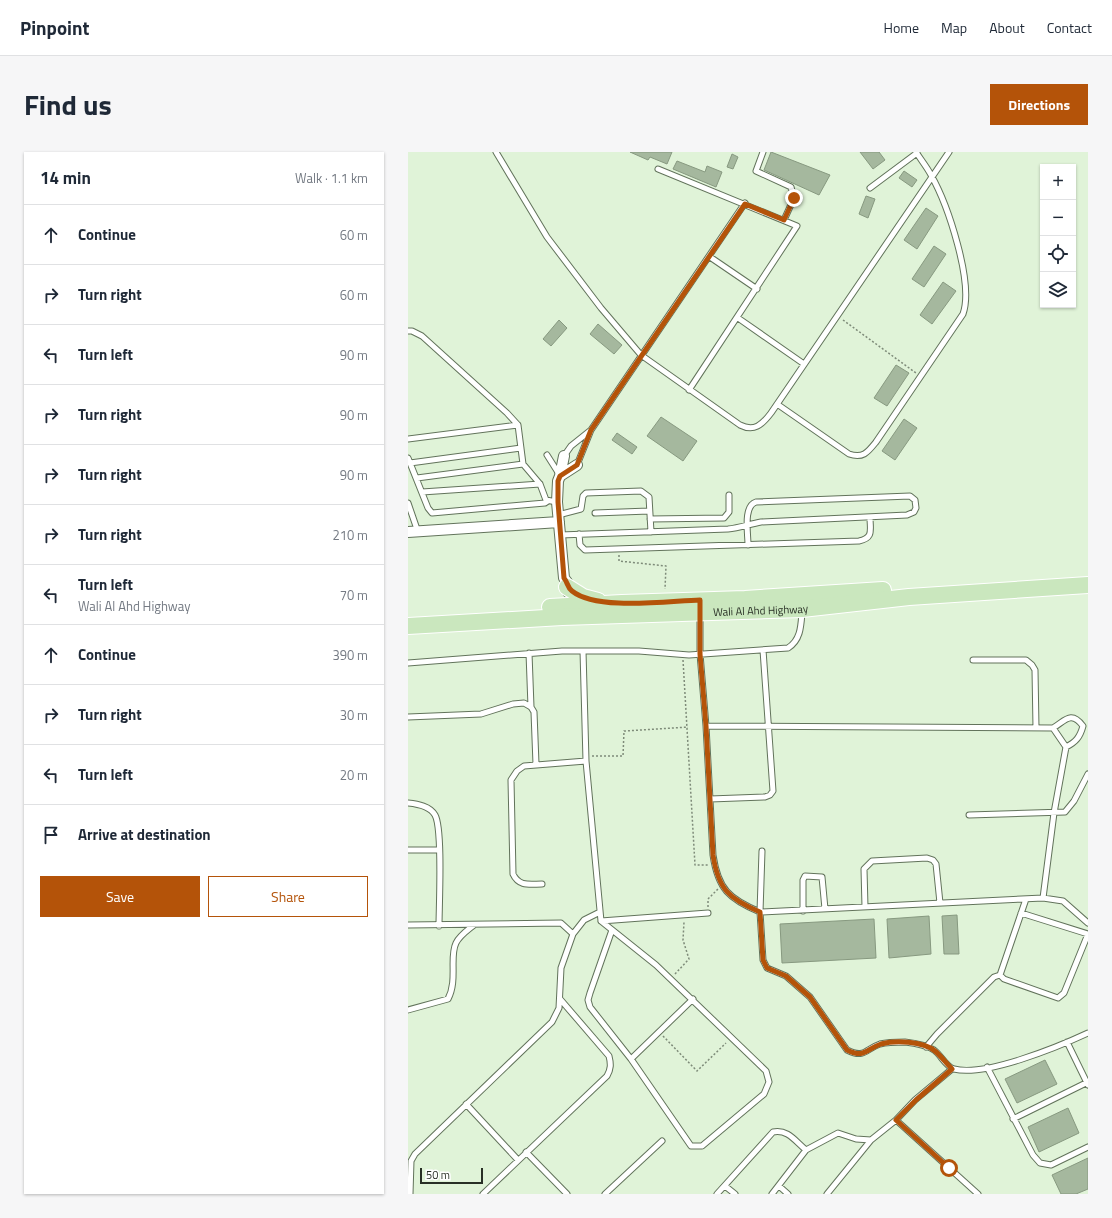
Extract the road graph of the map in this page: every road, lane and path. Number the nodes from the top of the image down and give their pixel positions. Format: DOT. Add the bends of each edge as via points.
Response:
graph roads {
  1 [pos="496,152"];
  2 [pos="763,152"];
  3 [pos="917,152"];
  4 [pos="949,152"];
  5 [pos="658,169"];
  6 [pos="932,176"];
  7 [pos="870,188"];
  8 [pos="745,204"];
  9 [pos="784,220"];
  10 [pos="710,257"];
  11 [pos="757,289"];
  12 [pos="837,316"];
  13 [pos="738,318"];
  14 [pos="408,331"];
  15 [pos="641,356"];
  16 [pos="804,364"];
  17 [pos="921,376"];
  18 [pos="689,390"];
  19 [pos="777,404"];
  20 [pos="518,425"];
  21 [pos="591,430"];
  22 [pos="408,439"];
  23 [pos="521,448"];
  24 [pos="547,455"];
  25 [pos="564,456"];
  26 [pos="409,460"];
  27 [pos="523,464"];
  28 [pos="577,465"];
  29 [pos="560,476"];
  30 [pos="417,478"];
  31 [pos="540,484"];
  32 [pos="422,492"];
  33 [pos="729,495"];
  34 [pos="553,501"];
  35 [pos="408,502"];
  36 [pos="650,511"];
  37 [pos="595,513"];
  38 [pos="870,517"];
  39 [pos="559,518"];
  40 [pos="650,519"];
  41 [pos="748,525"];
  42 [pos="413,532"];
  43 [pos="651,532"];
  44 [pos="579,534"];
  45 [pos="560,535"];
  46 [pos="748,544"];
  47 [pos="618,549"];
  48 [pos="1088,580"];
  49 [pos="565,585"];
  50 [pos="1088,585"];
  51 [pos="664,601"];
  52 [pos="609,603"];
  53 [pos="700,606"];
  54 [pos="541,608"];
  55 [pos="802,609"];
  56 [pos="565,612"];
  57 [pos="408,618"];
  58 [pos="408,626"];
  59 [pos="763,650"];
  60 [pos="582,652"];
  61 [pos="529,653"];
  62 [pos="683,654"];
  63 [pos="700,654"];
  64 [pos="973,660"];
  65 [pos="408,663"];
  66 [pos="531,707"];
  67 [pos="408,717"];
  68 [pos="706,726"];
  69 [pos="688,727"];
  70 [pos="767,727"];
  71 [pos="1036,728"];
  72 [pos="1053,728"];
  73 [pos="1066,747"];
  74 [pos="586,759"];
  75 [pos="536,764"];
  76 [pos="1088,774"];
  77 [pos="710,799"];
  78 [pos="408,803"];
  79 [pos="1054,813"];
  80 [pos="969,815"];
  81 [pos="408,850"];
  82 [pos="440,850"];
  83 [pos="762,851"];
  84 [pos="714,866"];
  85 [pos="542,884"];
  86 [pos="722,884"];
  87 [pos="1043,898"];
  88 [pos="1026,899"];
  89 [pos="940,903"];
  90 [pos="865,907"];
  91 [pos="825,910"];
  92 [pos="803,911"];
  93 [pos="600,912"];
  94 [pos="760,912"];
  95 [pos="708,913"];
  96 [pos="1021,913"];
  97 [pos="684,915"];
  98 [pos="601,921"];
  99 [pos="1088,923"];
  100 [pos="408,925"];
  101 [pos="474,925"];
  102 [pos="438,926"];
  103 [pos="612,930"];
  104 [pos="573,934"];
  105 [pos="1088,934"];
  106 [pos="1000,975"];
  107 [pos="671,979"];
  108 [pos="560,999"];
  109 [pos="693,999"];
  110 [pos="408,1010"];
  111 [pos="659,1032"];
  112 [pos="1088,1032"];
  113 [pos="732,1037"];
  114 [pos="1067,1042"];
  115 [pos="926,1047"];
  116 [pos="631,1059"];
  117 [pos="987,1067"];
  118 [pos="952,1069"];
  119 [pos="1088,1084"];
  120 [pos="466,1104"];
  121 [pos="1013,1118"];
  122 [pos="896,1120"];
  123 [pos="871,1140"];
  124 [pos="662,1141"];
  125 [pos="1088,1147"];
  126 [pos="806,1150"];
  127 [pos="526,1152"];
  128 [pos="518,1160"];
  129 [pos="410,1161"];
  130 [pos="725,1186"];
  131 [pos="779,1186"];
  132 [pos="410,1194"];
  133 [pos="483,1194"];
  134 [pos="567,1194"];
  135 [pos="605,1194"];
  136 [pos="718,1194"];
  137 [pos="735,1194"];
  138 [pos="772,1194"];
  139 [pos="788,1194"];
  140 [pos="827,1194"];
  141 [pos="978,1194"];
  1 -- 15 [label="lane" via="546,237"];
  2 -- 9 [label="lane" via="756,171 791,187 794,198"];
  3 -- 6 [label="lane"];
  3 -- 7 [label="lane"];
  4 -- 6 [label="lane"];
  5 -- 8 [label="lane"];
  6 -- 12 [label="lane"];
  6 -- 17 [label="lane" via="956,241 966,301 963,314"];
  8 -- 9 [label="lane"];
  8 -- 10 [label="lane"];
  9 -- 11 [label="lane" via="797,226"];
  10 -- 11 [label="lane"];
  10 -- 15 [label="lane"];
  11 -- 13 [label="lane"];
  12 -- 16 [label="lane"];
  12 -- 17 [label="path"];
  13 -- 16 [label="lane"];
  13 -- 18 [label="lane"];
  14 -- 20 [label="lane" via="422,336 508,413"];
  15 -- 18 [label="lane"];
  15 -- 21 [label="lane"];
  16 -- 19 [label="lane"];
  17 -- 19 [label="lane" via="876,442 863,455 849,454"];
  18 -- 19 [label="lane" via="740,425 751,429 765,421"];
  20 -- 22 [label="lane"];
  20 -- 23 [label="lane"];
  21 -- 25 [label="lane" via="571,446"];
  21 -- 28 [label="lane"];
  23 -- 26 [label="lane"];
  23 -- 27 [label="lane"];
  24 -- 29 [label="lane"];
  25 -- 29 [label="street"];
  26 -- 30 [label="lane"];
  27 -- 30 [label="lane"];
  27 -- 31 [label="lane"];
  28 -- 29 [label="street"];
  29 -- 34 [label="street"];
  30 -- 32 [label="lane"];
  31 -- 32 [label="lane"];
  31 -- 34 [label="lane"];
  32 -- 34 [label="lane" via="428,508 436,514"];
  33 -- 40 [label="lane" via="729,512 724,518"];
  34 -- 39 [label="street"];
  35 -- 42 [label="lane"];
  36 -- 37 [label="lane"];
  36 -- 39 [label="lane" via="648,497 641,491 586,493 583,496 581,510"];
  36 -- 40 [label="lane"];
  38 -- 41 [label="lane" via="761,522"];
  38 -- 41 [label="lane" via="911,514 916,508 915,500 910,496 756,502 749,507"];
  38 -- 46 [label="lane" via="870,535 859,541"];
  39 -- 42 [label="street"];
  39 -- 45 [label="street"];
  40 -- 43 [label="lane"];
  41 -- 43 [label="lane" via="728,529"];
  41 -- 46 [label="lane"];
  43 -- 44 [label="lane"];
  44 -- 45 [label="lane"];
  44 -- 47 [label="lane" via="580,545 585,550"];
  45 -- 49 [label="street"];
  46 -- 47 [label="lane"];
  47 -- 51 [label="path" via="619,561 666,566"];
  48 -- 53 [label="main road, Wali Al Ahd Highway" via="905,588 745,599"];
  49 -- 52 [label="main road" via="583,597"];
  49 -- 54 [label="main road" via="554,600"];
  49 -- 56 [label="street"];
  50 -- 55 [label="main road, Wali Al Ahd Highway" via="909,597"];
  51 -- 52 [label="main road, Wali Al Ahd Highway"];
  51 -- 53 [label="main road, Wali Al Ahd Highway"];
  52 -- 56 [label="main road, Wali Al Ahd Highway"];
  53 -- 55 [label="main road, Wali Al Ahd Highway"];
  53 -- 56 [label="main road, Wali Al Ahd Highway"];
  53 -- 63 [label="lane"];
  54 -- 56 [label="main road, Wali Al Ahd Highway"];
  54 -- 57 [label="main road, Wali Al Ahd Highway"];
  55 -- 59 [label="lane" via="800,629 794,644 788,648"];
  56 -- 58 [label="main road, Wali Al Ahd Highway"];
  59 -- 63 [label="lane"];
  59 -- 70 [label="lane"];
  60 -- 61 [label="lane"];
  60 -- 62 [label="lane"];
  60 -- 74 [label="lane"];
  61 -- 65 [label="lane"];
  61 -- 66 [label="lane"];
  62 -- 63 [label="lane"];
  62 -- 69 [label="path"];
  63 -- 68 [label="lane"];
  64 -- 71 [label="lane" via="1026,660 1032,665 1035,670"];
  66 -- 67 [label="lane" via="524,703 481,714"];
  66 -- 75 [label="lane" via="534,712"];
  68 -- 70 [label="lane"];
  68 -- 77 [label="lane"];
  69 -- 74 [label="path" via="624,731 623,756"];
  69 -- 84 [label="path" via="695,865"];
  70 -- 71 [label="lane"];
  70 -- 77 [label="lane" via="773,791 770,795 765,798"];
  71 -- 72 [label="lane"];
  72 -- 73 [label="lane"];
  72 -- 73 [label="lane" via="1064,719 1072,718 1083,726 1077,740"];
  73 -- 79 [label="lane"];
  74 -- 75 [label="lane"];
  74 -- 93 [label="lane"];
  75 -- 85 [label="lane" via="524,766 517,771 510,784 512,874 518,882"];
  76 -- 79 [label="lane" via="1074,801 1065,812"];
  77 -- 84 [label="lane"];
  78 -- 82 [label="lane" via="432,810 436,816"];
  79 -- 80 [label="lane"];
  79 -- 87 [label="lane"];
  81 -- 82 [label="lane"];
  82 -- 102 [label="lane"];
  83 -- 94 [label="lane"];
  84 -- 86 [label="lane"];
  86 -- 94 [label="lane" via="738,902"];
  86 -- 95 [label="path" via="708,899"];
  87 -- 88 [label="lane"];
  87 -- 99 [label="lane" via="1063,900"];
  88 -- 89 [label="lane"];
  88 -- 96 [label="lane"];
  89 -- 90 [label="lane"];
  89 -- 90 [label="lane" via="936,864 933,860 904,859 872,861 864,868"];
  90 -- 91 [label="lane"];
  91 -- 92 [label="lane"];
  91 -- 92 [label="lane" via="822,877 805,876"];
  92 -- 94 [label="lane"];
  93 -- 98 [label="lane"];
  93 -- 104 [label="lane" via="584,920"];
  94 -- 115 [label="lane" via="763,960 767,968 786,976 810,997 847,1050 855,1054 864,1054 880,1044 896,1042"];
  95 -- 97 [label="lane"];
  96 -- 105 [label="lane"];
  96 -- 106 [label="lane"];
  97 -- 98 [label="lane"];
  97 -- 107 [label="path" via="683,940 689,959"];
  98 -- 103 [label="lane"];
  100 -- 102 [label="lane"];
  101 -- 102 [label="lane"];
  101 -- 104 [label="lane" via="561,923"];
  101 -- 110 [label="lane" via="454,947 453,985 448,999"];
  103 -- 107 [label="lane"];
  103 -- 116 [label="lane" via="588,1000 590,1007"];
  104 -- 108 [label="lane" via="561,968 558,989"];
  105 -- 106 [label="lane" via="1064,993 1058,998 1004,979"];
  106 -- 115 [label="lane" via="994,977"];
  107 -- 109 [label="lane"];
  108 -- 120 [label="lane" via="557,1015 552,1022"];
  108 -- 127 [label="lane" via="609,1056 610,1071"];
  109 -- 111 [label="lane"];
  109 -- 113 [label="lane"];
  111 -- 113 [label="path" via="696,1071"];
  111 -- 116 [label="lane"];
  112 -- 114 [label="lane"];
  113 -- 116 [label="lane" via="766,1071 769,1082 764,1094 702,1146 691,1146"];
  114 -- 117 [label="lane"];
  114 -- 119 [label="lane"];
  115 -- 118 [label="lane" via="933,1050"];
  117 -- 118 [label="lane" via="972,1071"];
  117 -- 121 [label="lane"];
  118 -- 122 [label="lane"];
  119 -- 121 [label="lane"];
  120 -- 128 [label="lane"];
  120 -- 129 [label="lane"];
  121 -- 125 [label="lane" via="1040,1164 1051,1165"];
  122 -- 123 [label="lane"];
  122 -- 141 [label="lane"];
  123 -- 126 [label="lane" via="838,1133"];
  123 -- 140 [label="lane"];
  124 -- 135 [label="lane"];
  126 -- 130 [label="lane" via="786,1132 773,1132"];
  126 -- 131 [label="lane"];
  127 -- 128 [label="lane"];
  127 -- 134 [label="lane"];
  128 -- 133 [label="lane"];
  129 -- 132 [label="lane"];
  130 -- 136 [label="lane"];
  130 -- 137 [label="lane"];
  131 -- 138 [label="lane"];
  131 -- 139 [label="lane"];
}
